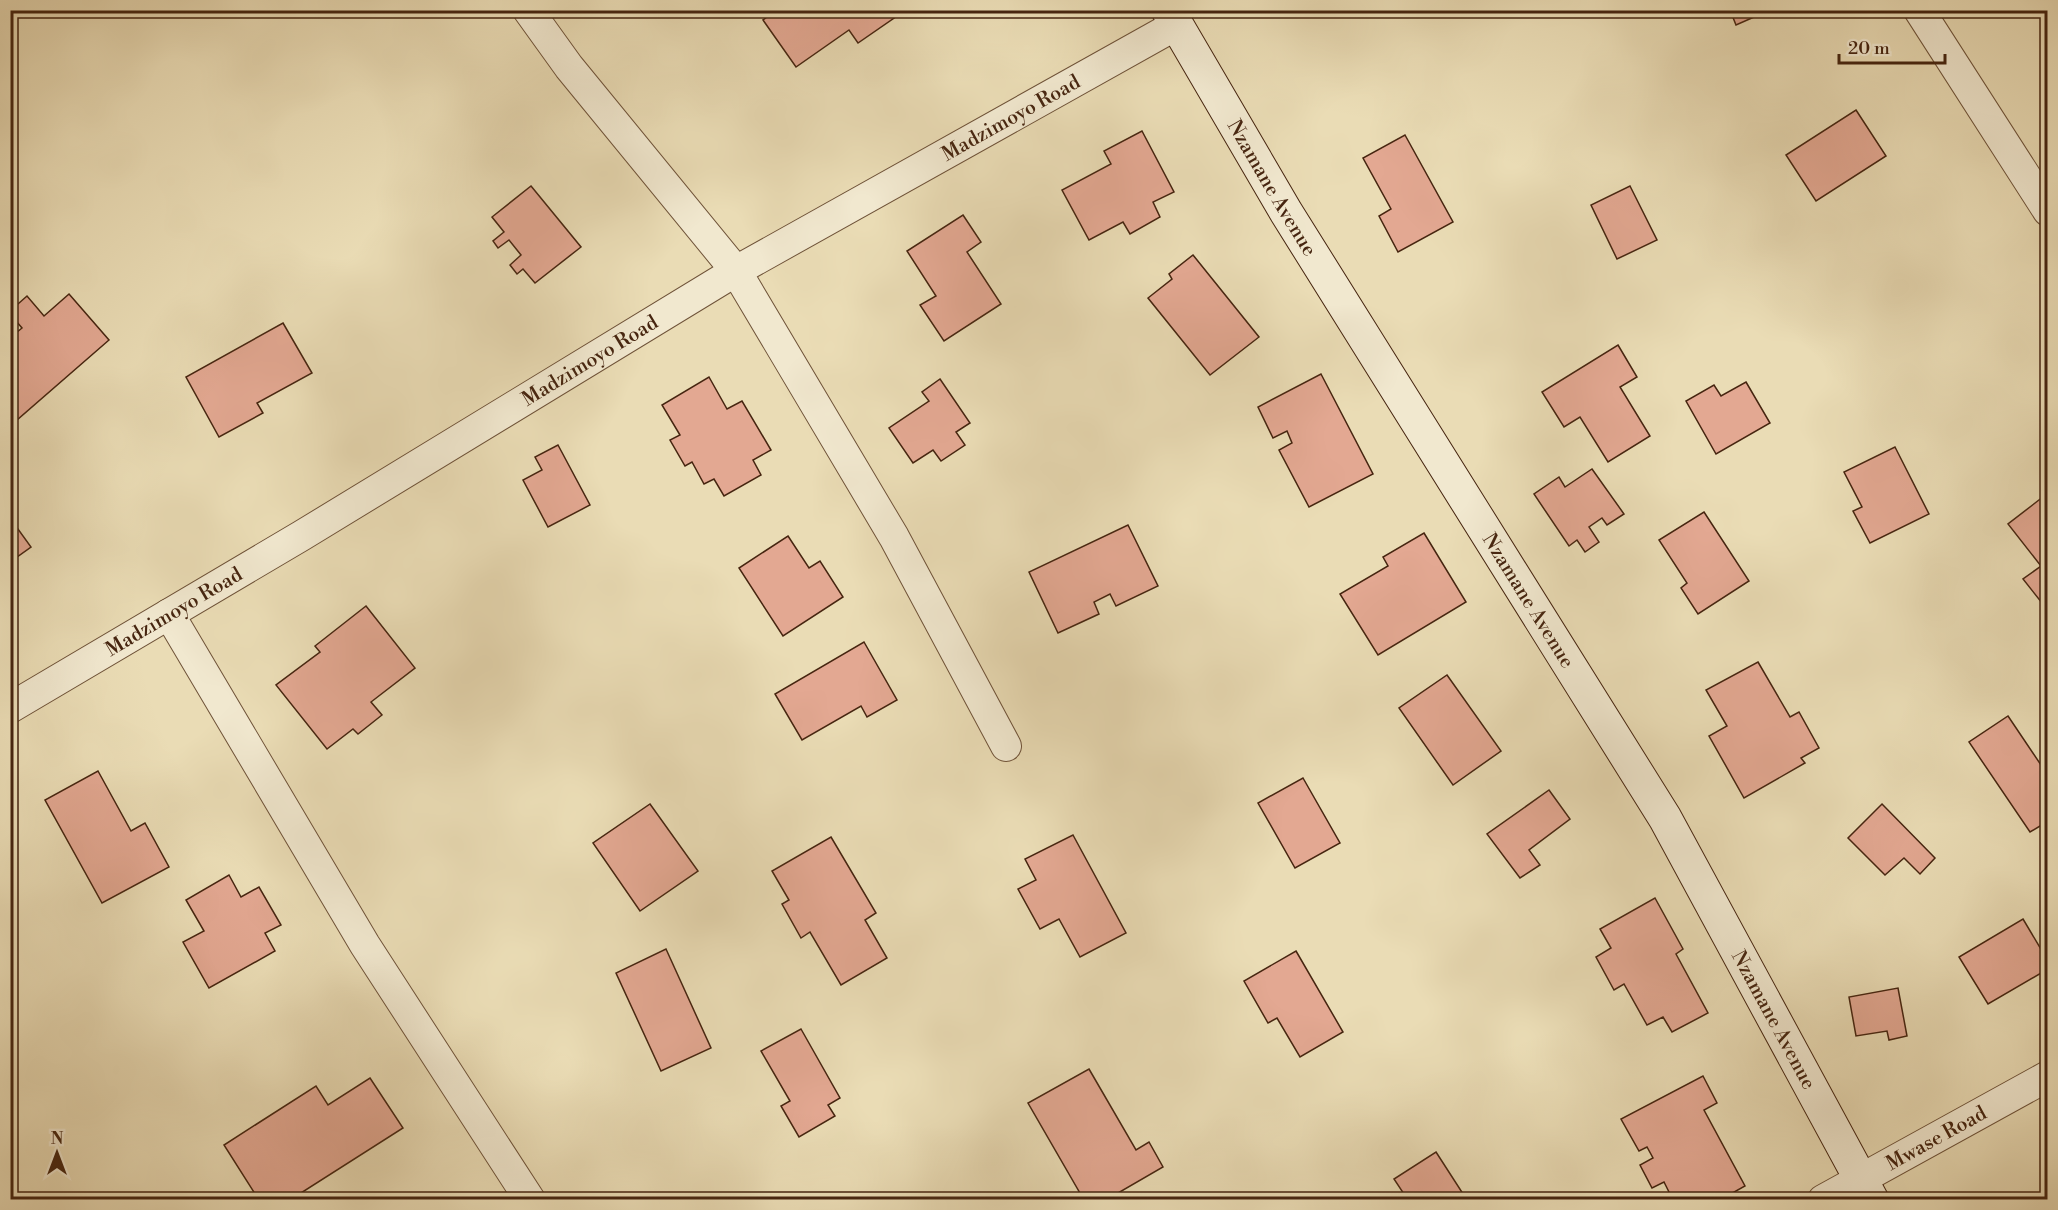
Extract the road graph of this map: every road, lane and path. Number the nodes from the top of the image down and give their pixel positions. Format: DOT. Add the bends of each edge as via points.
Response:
graph roads {
  1 [pos="528,10"];
  2 [pos="1919,10"];
  3 [pos="1172,17"];
  4 [pos="2048,211"];
  5 [pos="736,271"];
  6 [pos="169,614"];
  7 [pos="10,708"];
  8 [pos="1006,746"];
  9 [pos="2048,1076"];
  10 [pos="1866,1190"];
  11 [pos="530,1200"];
  12 [pos="1823,1200"];
  1 -- 5 [label="street" via="569,67"];
  2 -- 4 [label="street"];
  3 -- 5 [label="street, Madzimoyo Road"];
  3 -- 10 [label="street, Nzamane Avenue" via="1286,212 1665,818"];
  5 -- 6 [label="street, Madzimoyo Road"];
  5 -- 8 [label="street" via="894,537"];
  6 -- 7 [label="street, Madzimoyo Road"];
  6 -- 11 [label="street" via="364,945"];
  9 -- 10 [label="street, Mwase Road"];
  10 -- 12 [label="street, Mwase Road"];
}
